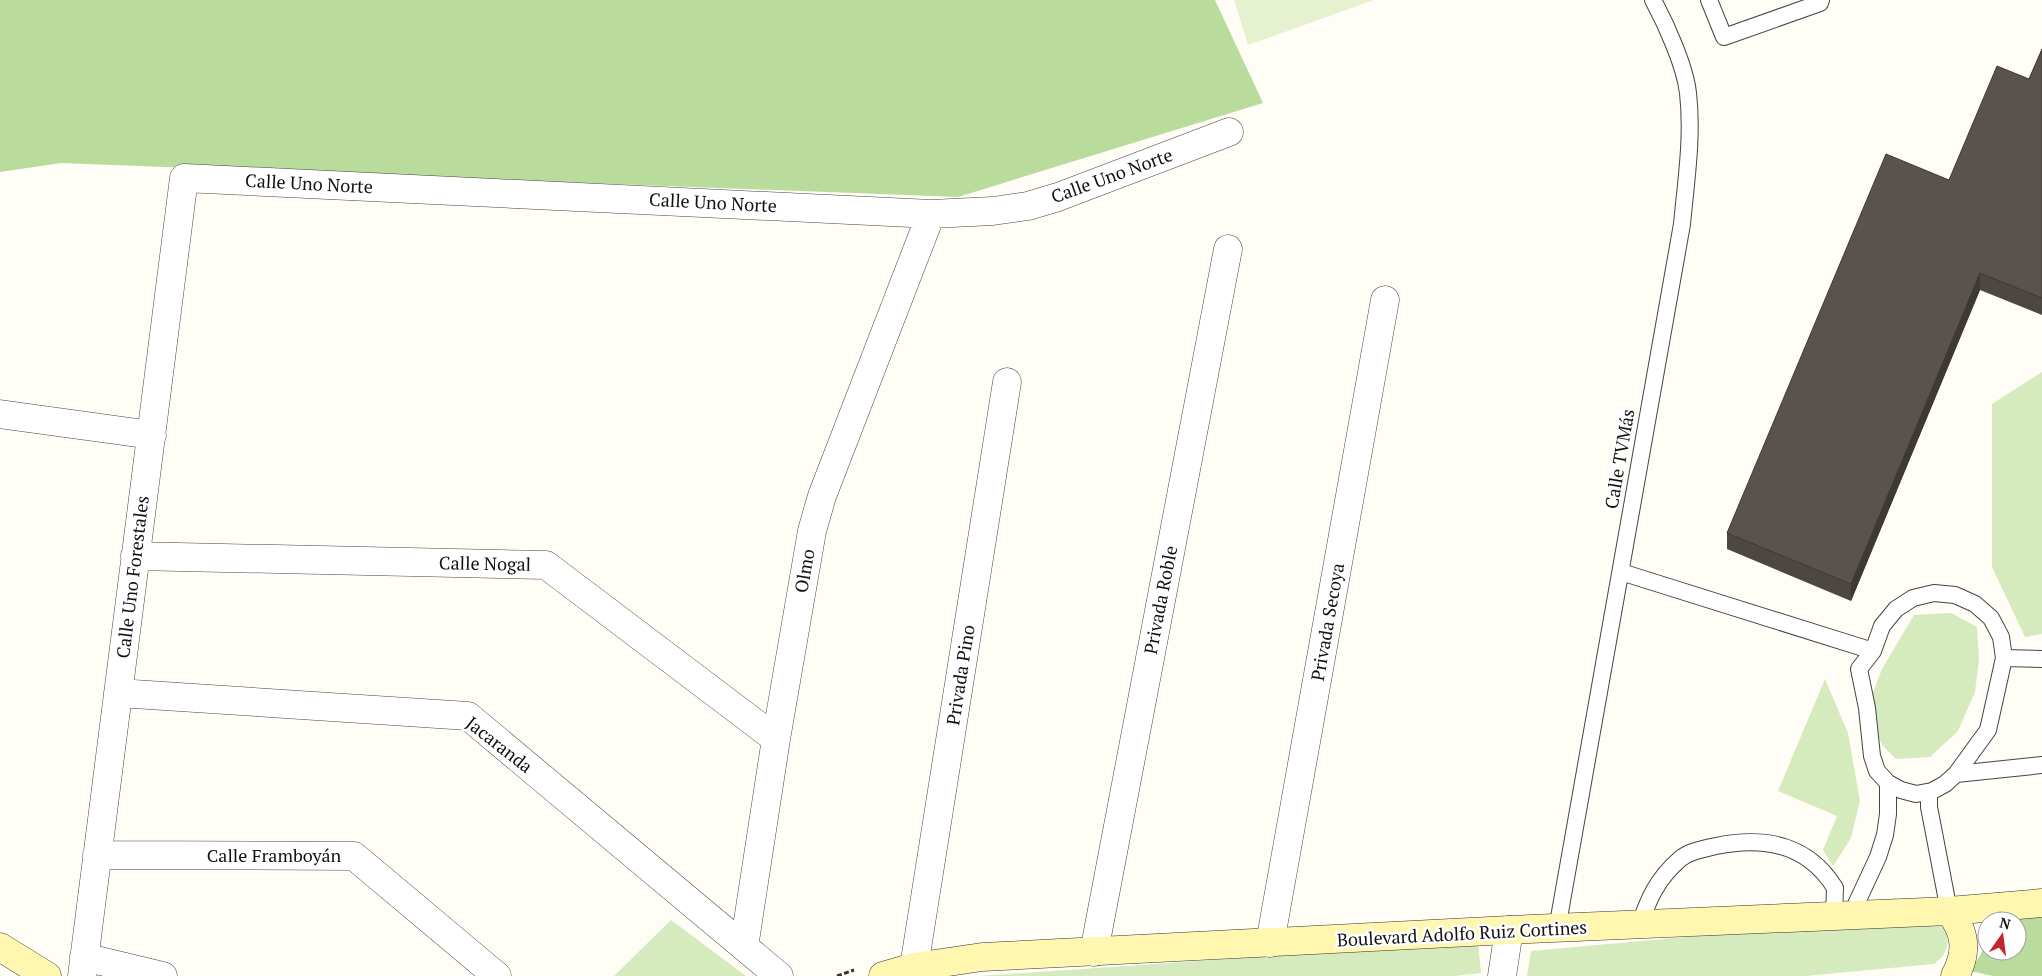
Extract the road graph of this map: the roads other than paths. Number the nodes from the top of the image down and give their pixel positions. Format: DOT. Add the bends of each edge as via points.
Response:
graph roads {
  1 [pos="1653,0"];
  2 [pos="1709,0"];
  3 [pos="1821,0"];
  4 [pos="1229,132"];
  5 [pos="184,178"];
  6 [pos="931,214"];
  7 [pos="1228,249"];
  8 [pos="1386,300"];
  9 [pos="1007,382"];
  10 [pos="0,414"];
  11 [pos="152,435"];
  12 [pos="136,556"];
  13 [pos="1620,572"];
  14 [pos="1873,651"];
  15 [pos="2004,658"];
  16 [pos="2042,659"];
  17 [pos="118,694"];
  18 [pos="776,739"];
  19 [pos="2042,765"];
  20 [pos="1956,774"];
  21 [pos="1888,783"];
  22 [pos="1929,792"];
  23 [pos="97,855"];
  24 [pos="2042,903"];
  25 [pos="1949,911"];
  26 [pos="1843,916"];
  27 [pos="1639,926"];
  28 [pos="1557,929"];
  29 [pos="1508,930"];
  30 [pos="1270,943"];
  31 [pos="0,947"];
  32 [pos="744,947"];
  33 [pos="1094,952"];
  34 [pos="83,967"];
  35 [pos="914,967"];
  36 [pos="47,976"];
  37 [pos="163,976"];
  38 [pos="497,976"];
  39 [pos="779,976"];
  40 [pos="883,976"];
  41 [pos="1502,976"];
  42 [pos="1955,976"];
  1 -- 13 [label="lane, Calle TVMás" via="1675,47 1688,92 1689,152 1682,224"];
  2 -- 3 [label="lane" via="1724,38"];
  4 -- 6 [label="street, Calle Uno Norte" via="1028,206"];
  5 -- 6 [label="street, Calle Uno Norte"];
  5 -- 11 [label="street, Calle Uno Forestales"];
  6 -- 18 [label="street, Olmo" via="812,531"];
  7 -- 33 [label="street, Privada Roble"];
  8 -- 30 [label="street, Privada Secoya"];
  9 -- 35 [label="street, Privada Pino"];
  10 -- 11 [label="street"];
  11 -- 12 [label="street, Calle Uno Forestales"];
  12 -- 17 [label="street, Calle Uno Forestales"];
  12 -- 18 [label="street, Calle Nogal" via="546,565"];
  13 -- 14 [label="lane"];
  13 -- 28 [label="lane, Calle TVMás"];
  14 -- 15 [label="lane" via="1882,626 1896,609 1913,598 1934,593 1955,595 1975,604 1991,618 2001,637"];
  14 -- 21 [label="lane" via="1859,669 1872,756"];
  15 -- 16 [label="lane"];
  15 -- 20 [label="lane" via="1988,730"];
  17 -- 23 [label="street, Calle Uno Forestales"];
  17 -- 32 [label="street, Jacaranda" via="468,716"];
  18 -- 32 [label="street, Olmo"];
  19 -- 20 [label="lane"];
  20 -- 22 [label="lane"];
  21 -- 22 [label="lane" via="1916,794"];
  21 -- 26 [label="lane" via="1888,814 1878,857"];
  22 -- 25 [label="lane"];
  23 -- 34 [label="street, Calle Uno Forestales"];
  23 -- 38 [label="street, Calle Framboyán" via="354,856"];
  24 -- 25 [label="main road, Boulevard Adolfo Ruiz Cortines"];
  25 -- 26 [label="main road, Boulevard Adolfo Ruiz Cortines"];
  25 -- 42 [label="main road" via="1964,936 1964,952"];
  26 -- 27 [label="main road, Boulevard Adolfo Ruiz Cortines"];
  26 -- 27 [label="lane" via="1835,888 1814,861 1792,849 1749,842 1697,850 1681,858 1653,888"];
  27 -- 28 [label="main road, Boulevard Adolfo Ruiz Cortines"];
  28 -- 29 [label="main road, Boulevard Adolfo Ruiz Cortines"];
  29 -- 30 [label="main road, Boulevard Adolfo Ruiz Cortines"];
  29 -- 41 [label="street"];
  30 -- 33 [label="main road, Boulevard Adolfo Ruiz Cortines"];
  31 -- 36 [label="main road"];
  32 -- 39 [label="street, Jacaranda"];
  33 -- 35 [label="main road, Boulevard Adolfo Ruiz Cortines" via="982,957"];
  34 -- 37 [label="street"];
  35 -- 40 [label="main road, Boulevard Adolfo Ruiz Cortines"];
}
